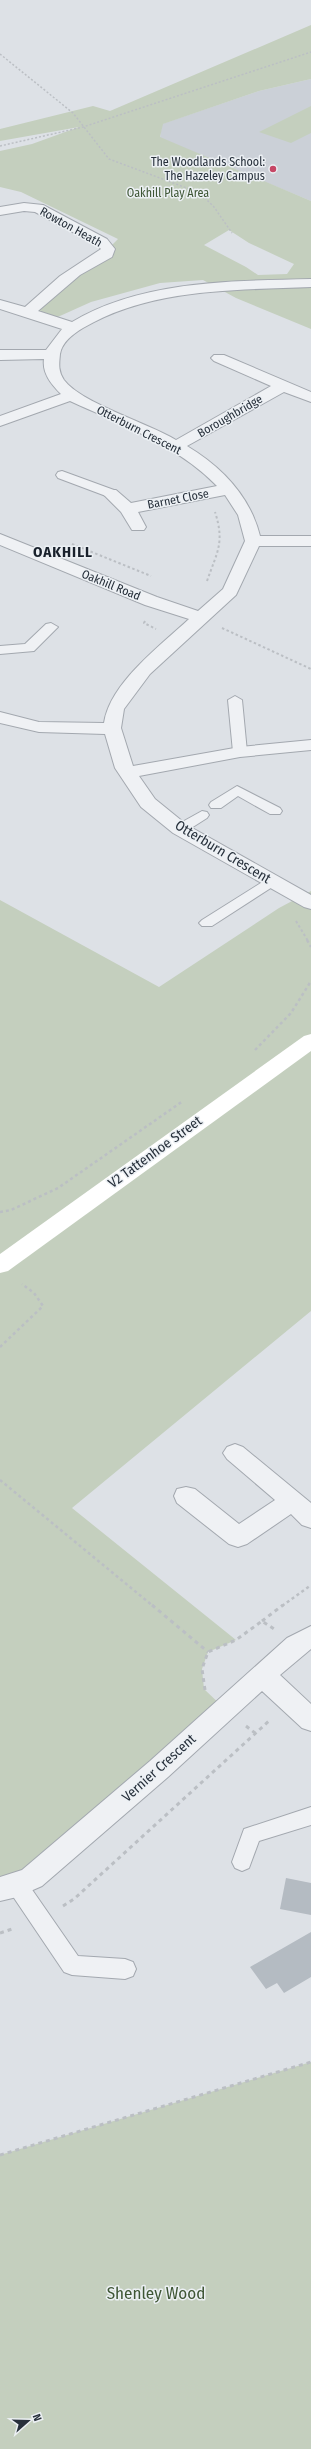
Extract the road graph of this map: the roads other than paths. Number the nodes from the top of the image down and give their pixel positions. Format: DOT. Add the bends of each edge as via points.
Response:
graph roads {
  1 [pos="0,211"];
  2 [pos="311,283"];
  3 [pos="0,304"];
  4 [pos="28,313"];
  5 [pos="71,327"];
  6 [pos="51,354"];
  7 [pos="0,355"];
  8 [pos="219,358"];
  9 [pos="283,386"];
  10 [pos="71,396"];
  11 [pos="311,397"];
  12 [pos="0,421"];
  13 [pos="176,446"];
  14 [pos="62,475"];
  15 [pos="229,489"];
  16 [pos="110,493"];
  17 [pos="128,509"];
  18 [pos="138,528"];
  19 [pos="0,539"];
  20 [pos="253,541"];
  21 [pos="311,541"];
  22 [pos="197,617"];
  23 [pos="52,627"];
  24 [pos="0,650"];
  25 [pos="235,700"];
  26 [pos="0,716"];
  27 [pos="112,728"];
  28 [pos="311,745"];
  29 [pos="240,752"];
  30 [pos="127,773"];
  31 [pos="216,805"];
  32 [pos="275,811"];
  33 [pos="202,814"];
  34 [pos="180,829"];
  35 [pos="272,881"];
  36 [pos="311,903"];
  37 [pos="207,922"];
  38 [pos="311,1041"];
  39 [pos="0,1265"];
  40 [pos="235,1453"];
  41 [pos="186,1496"];
  42 [pos="293,1502"];
  43 [pos="311,1518"];
  44 [pos="311,1636"];
  45 [pos="264,1677"];
  46 [pos="311,1720"];
  47 [pos="311,1816"];
  48 [pos="242,1862"];
  49 [pos="9,1887"];
  50 [pos="125,1969"];
  1 -- 4 [label="street, Rowton Heath" via="24,206 38,208 102,242 108,249 107,254 89,261 66,276"];
  2 -- 5 [label="street" via="216,287 172,293 120,306"];
  3 -- 4 [label="street"];
  4 -- 5 [label="street"];
  5 -- 6 [label="street" via="58,341"];
  6 -- 7 [label="street"];
  6 -- 10 [label="street, Otterburn Crescent" via="51,366 57,382"];
  8 -- 9 [label="street, Boroughbridge"];
  9 -- 11 [label="street, Boroughbridge"];
  9 -- 13 [label="street, Boroughbridge"];
  10 -- 12 [label="street"];
  10 -- 13 [label="street, Otterburn Crescent"];
  13 -- 15 [label="street, Otterburn Crescent" via="211,470"];
  14 -- 16 [label="lane"];
  15 -- 17 [label="street, Barnet Close"];
  15 -- 20 [label="street, Otterburn Crescent" via="245,512"];
  16 -- 17 [label="street, Barnet Close"];
  17 -- 18 [label="street, Barnet Close"];
  19 -- 22 [label="street, Oakhill Road"];
  20 -- 21 [label="street"];
  20 -- 22 [label="street" via="230,591"];
  22 -- 27 [label="street" via="144,670 115,710"];
  23 -- 24 [label="lane" via="29,648"];
  25 -- 29 [label="lane"];
  26 -- 27 [label="street" via="35,725 70,729"];
  27 -- 30 [label="street, Otterburn Crescent"];
  28 -- 29 [label="street"];
  29 -- 30 [label="street"];
  30 -- 34 [label="street, Otterburn Crescent" via="148,802"];
  31 -- 32 [label="lane" via="237,790"];
  33 -- 34 [label="lane"];
  34 -- 35 [label="street, Otterburn Crescent"];
  35 -- 36 [label="street, Otterburn Crescent"];
  35 -- 37 [label="lane"];
  38 -- 39 [label="street, V2 Tattenhoe Street"];
  40 -- 42 [label="street"];
  41 -- 42 [label="street" via="238,1537"];
  42 -- 43 [label="street"];
  44 -- 45 [label="street, Vernier Crescent" via="296,1645"];
  45 -- 46 [label="street"];
  45 -- 49 [label="street, Vernier Crescent" via="32,1878"];
  47 -- 48 [label="lane" via="251,1834"];
  49 -- 50 [label="lane" via="40,1919 72,1966"];
}
